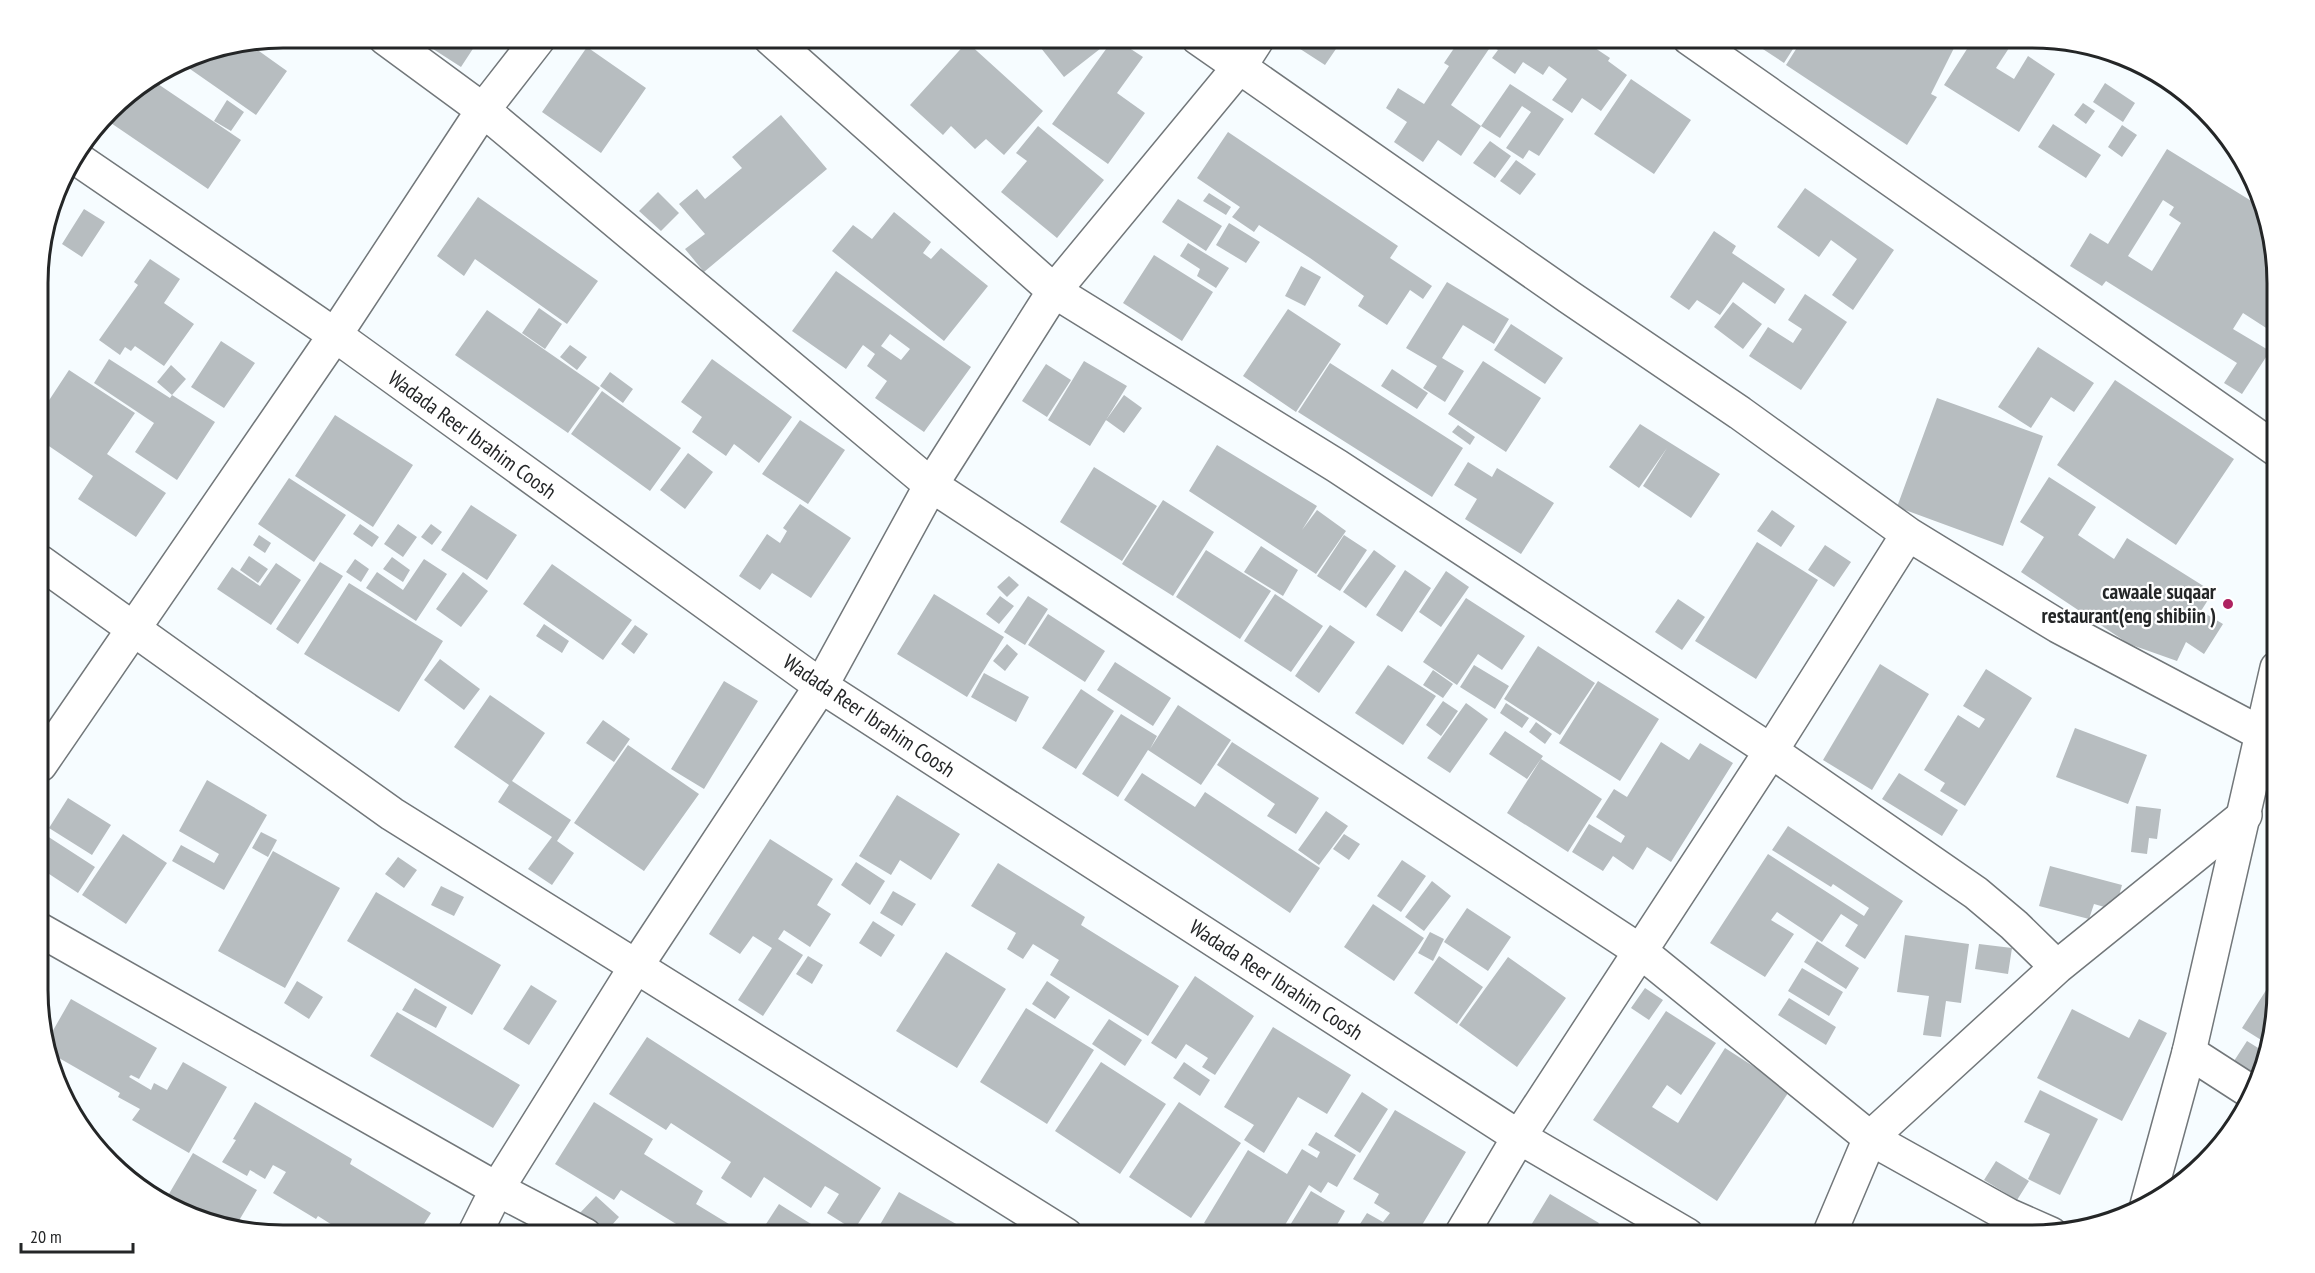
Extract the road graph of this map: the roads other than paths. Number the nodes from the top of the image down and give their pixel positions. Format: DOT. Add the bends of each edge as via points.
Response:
graph roads {
  1 [pos="399,48"];
  2 [pos="531,48"];
  3 [pos="781,48"];
  4 [pos="1213,48"];
  5 [pos="1252,48"];
  6 [pos="1703,48"];
  7 [pos="1240,66"];
  8 [pos="483,110"];
  9 [pos="82,162"];
  10 [pos="1054,291"];
  11 [pos="335,335"];
  12 [pos="2267,443"];
  13 [pos="931,485"];
  14 [pos="1908,534"];
  15 [pos="48,568"];
  16 [pos="133,628"];
  17 [pos="821,686"];
  18 [pos="2267,738"];
  19 [pos="2267,745"];
  20 [pos="1771,751"];
  21 [pos="48,753"];
  22 [pos="2245,815"];
  23 [pos="48,935"];
  24 [pos="1640,951"];
  25 [pos="2057,967"];
  26 [pos="635,968"];
  27 [pos="2189,1052"];
  28 [pos="2245,1088"];
  29 [pos="1519,1137"];
  30 [pos="1870,1138"];
  31 [pos="497,1189"];
  32 [pos="2151,1192"];
  33 [pos="479,1225"];
  34 [pos="566,1225"];
  35 [pos="1050,1225"];
  36 [pos="1467,1225"];
  37 [pos="1670,1225"];
  38 [pos="1833,1225"];
  39 [pos="2031,1225"];
  1 -- 8 [label="main road"];
  2 -- 8 [label="main road"];
  3 -- 10 [label="main road"];
  4 -- 7 [label="main road"];
  5 -- 7 [label="main road"];
  6 -- 12 [label="main road"];
  7 -- 10 [label="main road"];
  7 -- 14 [label="main road"];
  8 -- 11 [label="main road"];
  8 -- 13 [label="main road"];
  9 -- 11 [label="main road, Wadada Reer Ibrahim Coosh"];
  10 -- 13 [label="main road"];
  10 -- 20 [label="main road" via="1337,466"];
  11 -- 16 [label="main road"];
  11 -- 17 [label="main road, Wadada Reer Ibrahim Coosh"];
  13 -- 17 [label="main road"];
  13 -- 24 [label="main road"];
  14 -- 18 [label="main road" via="2058,626"];
  14 -- 20 [label="main road"];
  15 -- 16 [label="main road"];
  16 -- 21 [label="main road"];
  16 -- 26 [label="main road" via="392,814"];
  17 -- 26 [label="main road"];
  17 -- 29 [label="main road, Wadada Reer Ibrahim Coosh"];
  19 -- 22 [label="main road"];
  20 -- 24 [label="main road"];
  20 -- 25 [label="main road" via="1976,893"];
  22 -- 25 [label="main road"];
  22 -- 27 [label="main road"];
  23 -- 31 [label="main road"];
  24 -- 29 [label="main road"];
  24 -- 30 [label="main road"];
  25 -- 30 [label="main road"];
  26 -- 31 [label="main road"];
  26 -- 35 [label="main road"];
  27 -- 28 [label="main road"];
  27 -- 32 [label="main road"];
  29 -- 36 [label="main road"];
  29 -- 37 [label="main road, Wadada Reer Ibrahim Coosh"];
  30 -- 38 [label="main road"];
  30 -- 39 [label="main road"];
  31 -- 33 [label="main road"];
  31 -- 34 [label="main road"];
}
